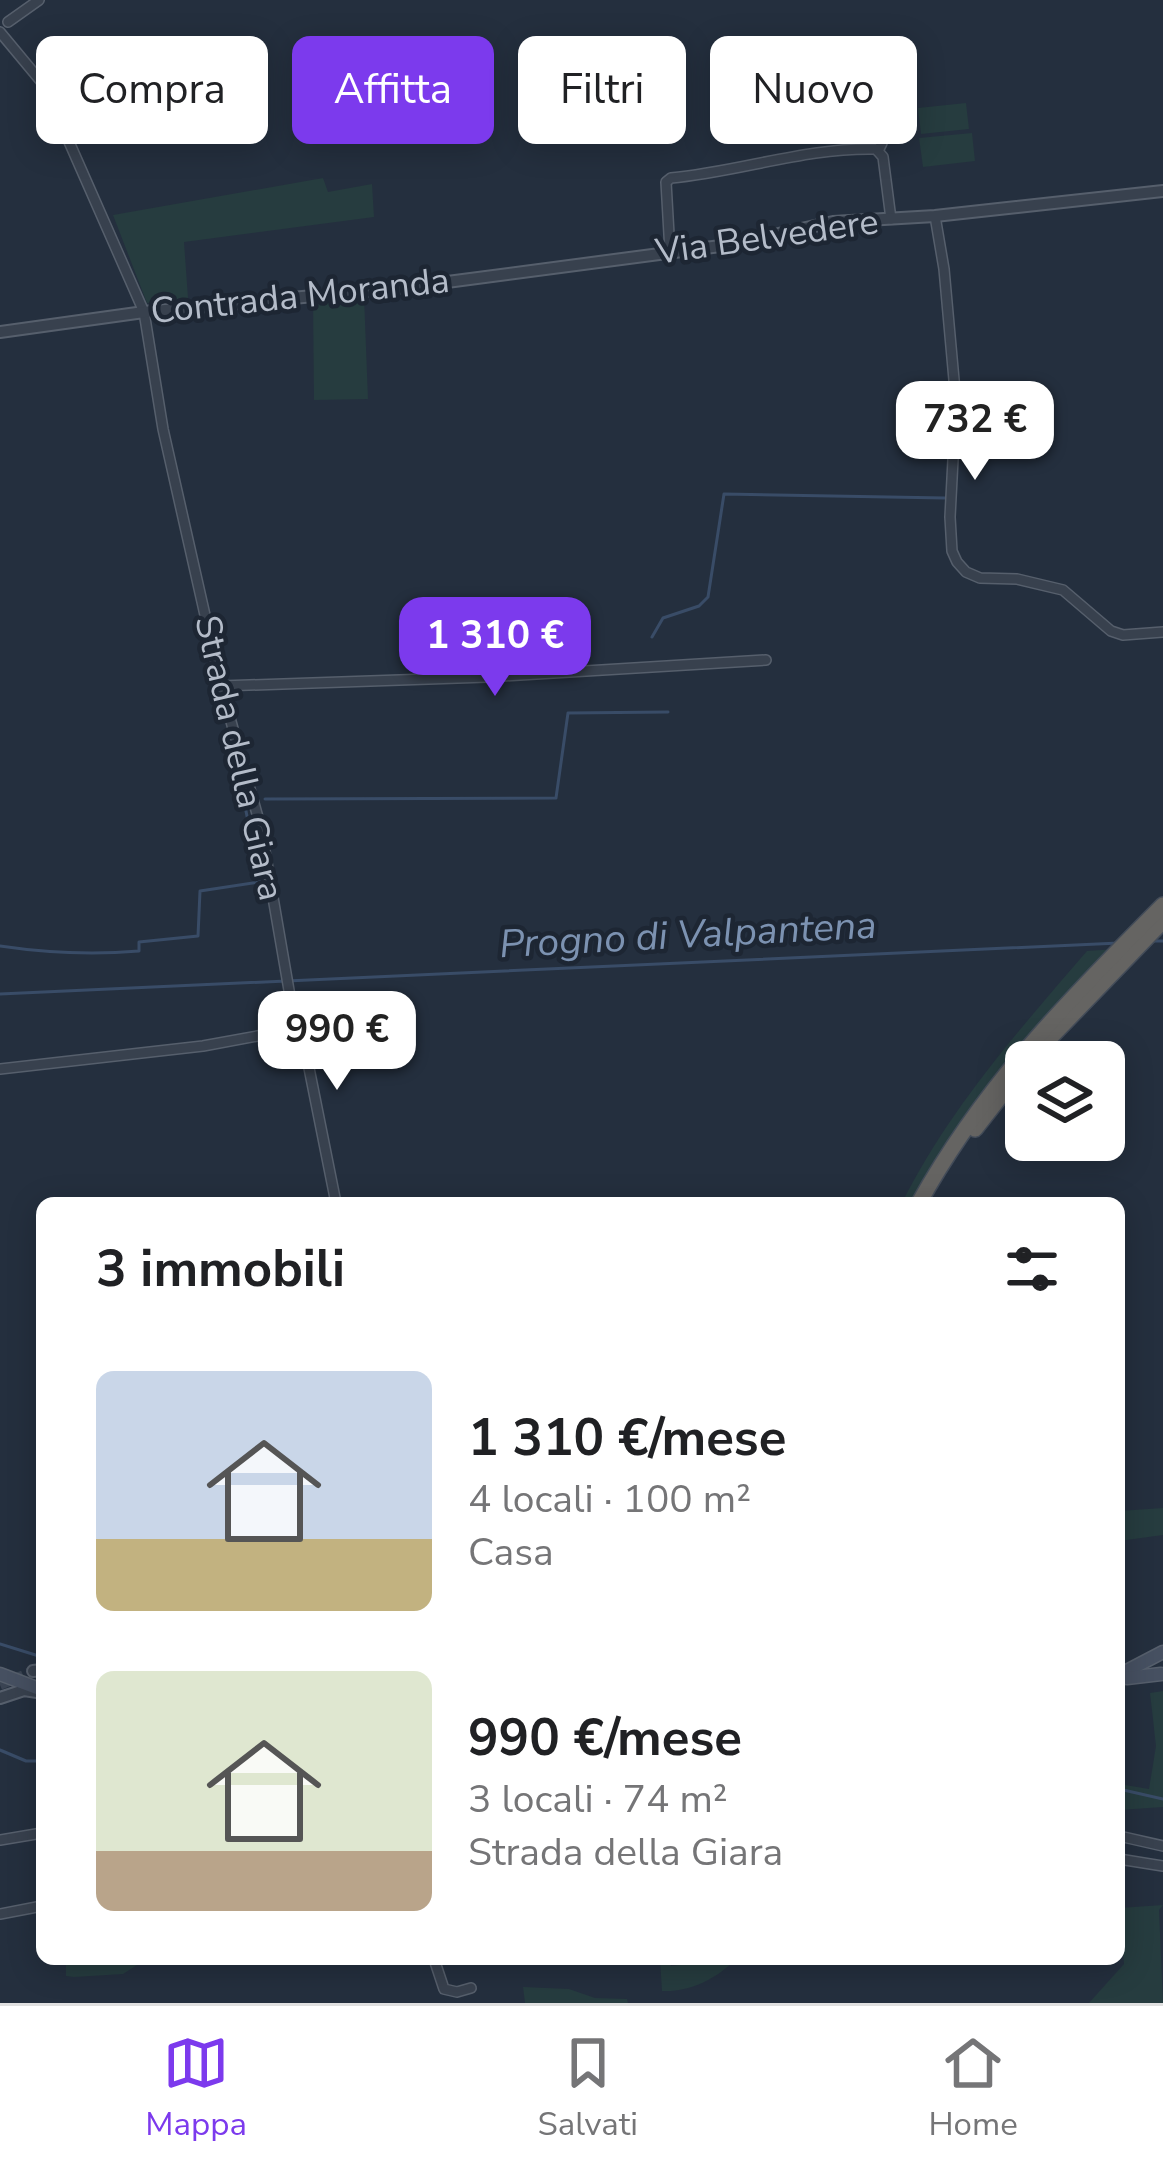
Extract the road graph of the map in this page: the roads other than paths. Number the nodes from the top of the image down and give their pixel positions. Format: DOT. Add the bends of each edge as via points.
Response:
graph roads {
  1 [pos="12,0"];
  2 [pos="39,0"];
  3 [pos="2,29"];
  4 [pos="881,144"];
  5 [pos="878,151"];
  6 [pos="1163,191"];
  7 [pos="935,216"];
  8 [pos="890,219"];
  9 [pos="670,252"];
  10 [pos="600,260"];
  11 [pos="144,312"];
  12 [pos="0,332"];
  13 [pos="1163,632"];
  14 [pos="766,660"];
  15 [pos="221,686"];
  16 [pos="1163,905"];
  17 [pos="1163,921"];
  18 [pos="1110,966"];
  19 [pos="301,1028"];
  20 [pos="1046,1041"];
  21 [pos="0,1070"];
  22 [pos="1005,1091"];
  23 [pos="335,1197"];
  24 [pos="923,1197"];
  25 [pos="932,1197"];
  26 [pos="1162,1654"];
  27 [pos="0,1671"];
  28 [pos="1125,1674"];
  29 [pos="1162,1674"];
  30 [pos="1125,1677"];
  31 [pos="36,1687"];
  32 [pos="36,1690"];
  33 [pos="0,1698"];
  34 [pos="36,1834"];
  35 [pos="1125,1837"];
  36 [pos="0,1840"];
  37 [pos="1139,1840"];
  38 [pos="1163,1846"];
  39 [pos="1125,1860"];
  40 [pos="1134,1861"];
  41 [pos="1163,1866"];
  42 [pos="36,1907"];
  43 [pos="0,1914"];
  44 [pos="436,1965"];
  45 [pos="471,1988"];
  1 -- 3 [label="street"];
  2 -- 3 [label="street"];
  3 -- 11 [label="street, Strada della Giara" via="44,85"];
  4 -- 5 [label="street"];
  5 -- 8 [label="street"];
  5 -- 9 [label="street" via="671,178 663,190"];
  6 -- 7 [label="street, Via Belvedere"];
  7 -- 8 [label="street, Via Belvedere"];
  7 -- 13 [label="street" via="956,402 950,518 957,562 971,575 1063,590 1111,632"];
  8 -- 9 [label="street, Via Belvedere"];
  9 -- 10 [label="street, Via Belvedere"];
  10 -- 11 [label="street, Contrada Moranda"];
  11 -- 12 [label="street, Contrada Moranda"];
  11 -- 15 [label="street, Strada della Giara"];
  14 -- 15 [label="street"];
  15 -- 19 [label="street, Strada della Giara"];
  16 -- 18 [label="highway"];
  17 -- 18 [label="highway"];
  18 -- 20 [label="highway"];
  18 -- 24 [label="highway" via="989,1090"];
  19 -- 21 [label="street"];
  19 -- 23 [label="street, Strada della Giara"];
  22 -- 25 [label="highway"];
  26 -- 28 [label="main road"];
  26 -- 29 [label="main road"];
  27 -- 31 [label="main road"];
  29 -- 30 [label="main road"];
  32 -- 33 [label="street"];
  34 -- 36 [label="street"];
  35 -- 37 [label="street"];
  37 -- 38 [label="street"];
  37 -- 40 [label="street"];
  39 -- 40 [label="street"];
  40 -- 41 [label="street"];
  42 -- 43 [label="street"];
  44 -- 45 [label="street" via="444,1989"];
}
